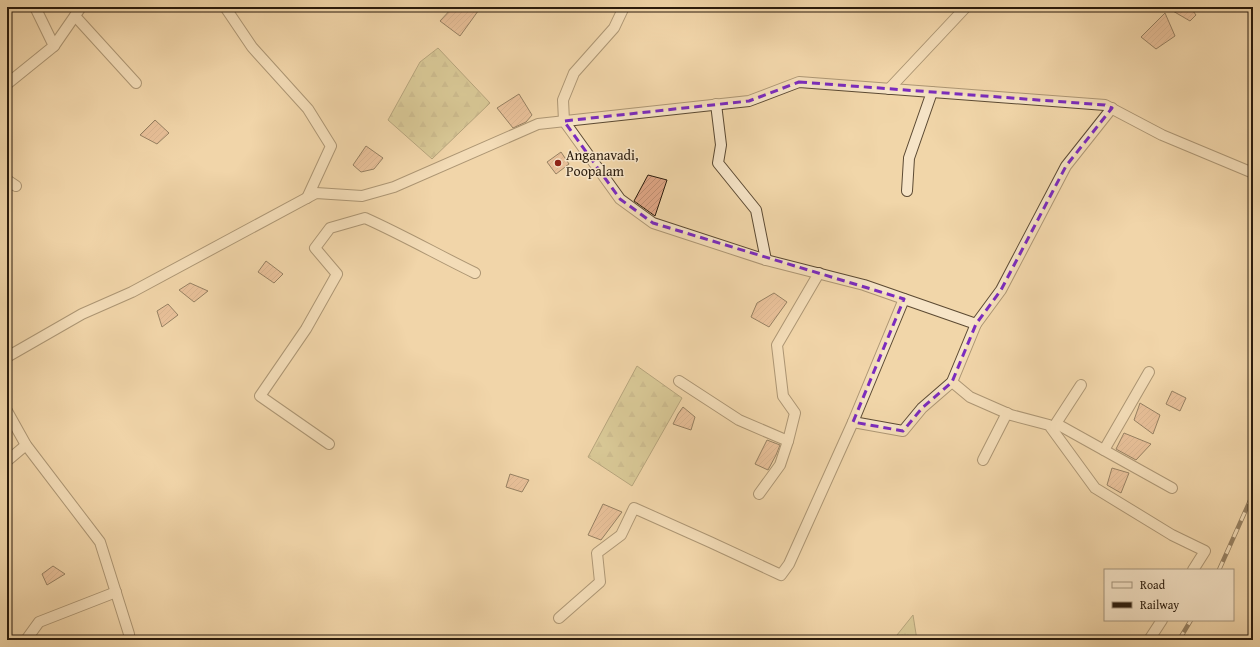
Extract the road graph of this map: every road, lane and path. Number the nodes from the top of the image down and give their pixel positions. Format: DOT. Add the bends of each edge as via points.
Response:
graph roads {
  1 [pos="35,7"];
  2 [pos="81,7"];
  3 [pos="225,7"];
  4 [pos="624,7"];
  5 [pos="966,7"];
  6 [pos="75,16"];
  7 [pos="54,46"];
  8 [pos="136,83"];
  9 [pos="7,84"];
  10 [pos="889,89"];
  11 [pos="932,92"];
  12 [pos="716,104"];
  13 [pos="1112,108"];
  14 [pos="564,121"];
  15 [pos="1253,173"];
  16 [pos="7,180"];
  17 [pos="16,186"];
  18 [pos="907,191"];
  19 [pos="307,198"];
  20 [pos="766,260"];
  21 [pos="475,273"];
  22 [pos="819,273"];
  23 [pos="904,299"];
  24 [pos="976,324"];
  25 [pos="7,357"];
  26 [pos="1149,372"];
  27 [pos="679,380"];
  28 [pos="952,382"];
  29 [pos="1081,385"];
  30 [pos="7,411"];
  31 [pos="1007,413"];
  32 [pos="853,422"];
  33 [pos="1054,426"];
  34 [pos="788,442"];
  35 [pos="329,444"];
  36 [pos="26,445"];
  37 [pos="1104,450"];
  38 [pos="983,460"];
  39 [pos="7,461"];
  40 [pos="1172,488"];
  41 [pos="759,494"];
  42 [pos="1194,569"];
  43 [pos="116,592"];
  44 [pos="559,618"];
  45 [pos="1161,621"];
  46 [pos="26,640"];
  47 [pos="129,640"];
  48 [pos="1149,640"];
  1 -- 7 [label="street"];
  2 -- 6 [label="street"];
  3 -- 19 [label="street" via="252,47 308,108 331,146"];
  4 -- 14 [label="street" via="614,28 574,73 563,100"];
  5 -- 10 [label="street"];
  6 -- 7 [label="street"];
  6 -- 8 [label="street"];
  7 -- 9 [label="street"];
  10 -- 11 [label="street"];
  10 -- 12 [label="street" via="799,82 749,101"];
  11 -- 13 [label="street" via="1105,105"];
  11 -- 18 [label="street" via="909,158"];
  12 -- 14 [label="street"];
  12 -- 20 [label="street" via="721,144 718,163 756,210"];
  13 -- 15 [label="street" via="1162,135"];
  13 -- 24 [label="street" via="1066,166 1001,290"];
  14 -- 19 [label="street" via="538,124 394,187 362,196 316,193"];
  14 -- 20 [label="street" via="620,199 653,223"];
  16 -- 17 [label="street"];
  19 -- 25 [label="street" via="132,292 82,314"];
  20 -- 22 [label="street"];
  21 -- 35 [label="street" via="365,218 330,228 315,248 337,274 306,329 260,396"];
  22 -- 23 [label="street"];
  22 -- 34 [label="street" via="777,345 784,396 795,413"];
  23 -- 24 [label="street"];
  23 -- 32 [label="street"];
  24 -- 28 [label="street"];
  26 -- 37 [label="street"];
  27 -- 34 [label="street" via="738,420"];
  28 -- 31 [label="street" via="970,397"];
  28 -- 32 [label="street" via="922,408 903,431"];
  29 -- 33 [label="street"];
  30 -- 36 [label="street"];
  31 -- 33 [label="street"];
  31 -- 38 [label="street"];
  32 -- 44 [label="street" via="788,564 780,575 634,508 621,535 597,553 600,582"];
  33 -- 37 [label="street"];
  33 -- 42 [label="street" via="1095,488 1172,535 1205,551"];
  34 -- 41 [label="street" via="780,465"];
  36 -- 39 [label="street"];
  36 -- 43 [label="street" via="100,542"];
  37 -- 40 [label="street"];
  43 -- 46 [label="street" via="39,622"];
  43 -- 47 [label="street" via="130,634"];
  45 -- 48 [label="street"];
}
